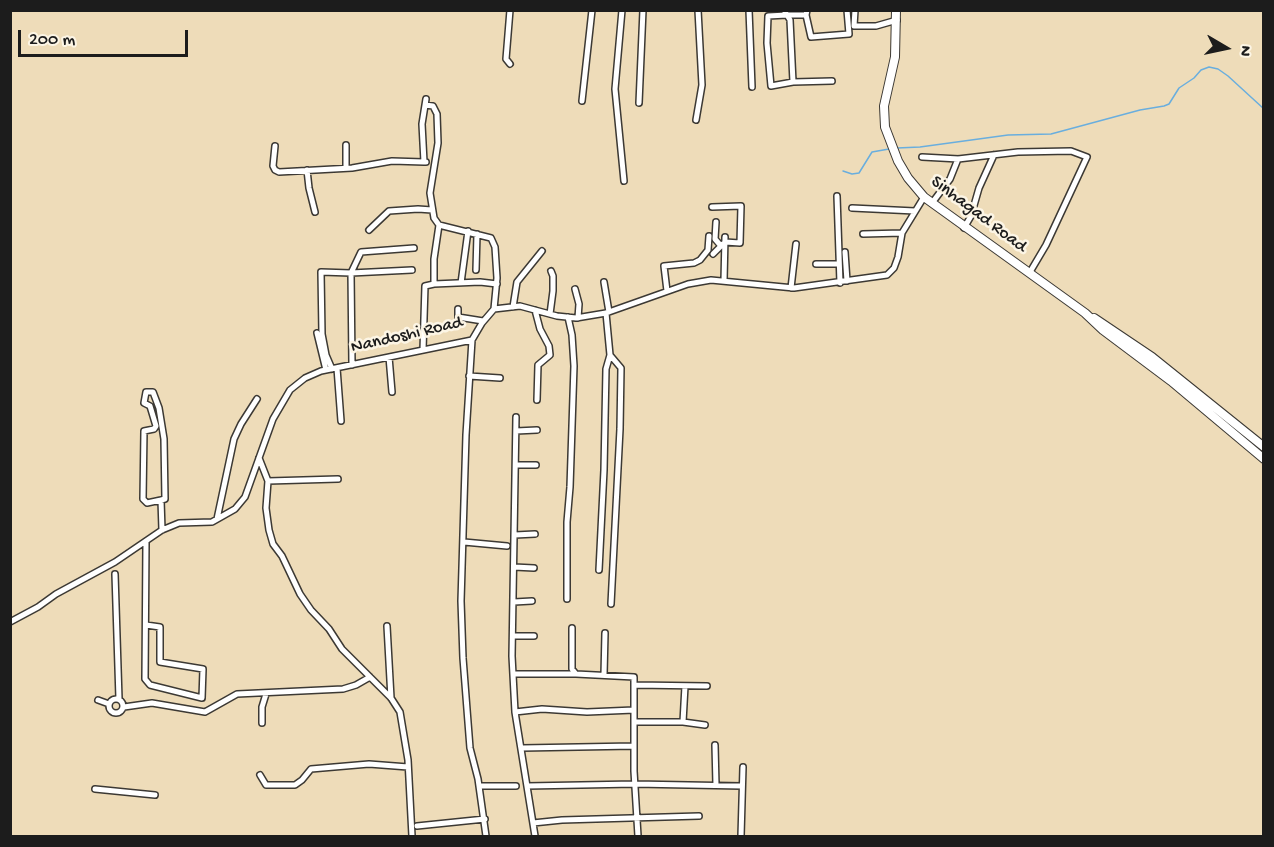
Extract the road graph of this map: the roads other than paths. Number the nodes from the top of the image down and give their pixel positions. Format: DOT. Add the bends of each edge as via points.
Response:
graph roads {
  1 [pos="510,10"];
  2 [pos="592,10"];
  3 [pos="622,10"];
  4 [pos="643,10"];
  5 [pos="698,10"];
  6 [pos="749,10"];
  7 [pos="847,10"];
  8 [pos="855,10"];
  9 [pos="897,10"];
  10 [pos="785,13"];
  11 [pos="806,13"];
  12 [pos="897,20"];
  13 [pos="510,64"];
  14 [pos="832,81"];
  15 [pos="793,82"];
  16 [pos="752,87"];
  17 [pos="582,101"];
  18 [pos="639,103"];
  19 [pos="696,120"];
  20 [pos="346,145"];
  21 [pos="275,146"];
  22 [pos="994,154"];
  23 [pos="922,156"];
  24 [pos="959,159"];
  25 [pos="424,162"];
  26 [pos="433,166"];
  27 [pos="346,168"];
  28 [pos="307,170"];
  29 [pos="624,181"];
  30 [pos="837,196"];
  31 [pos="924,197"];
  32 [pos="932,203"];
  33 [pos="712,207"];
  34 [pos="852,208"];
  35 [pos="432,210"];
  36 [pos="915,211"];
  37 [pos="315,212"];
  38 [pos="716,222"];
  39 [pos="439,225"];
  40 [pos="964,228"];
  41 [pos="369,230"];
  42 [pos="468,231"];
  43 [pos="902,233"];
  44 [pos="477,234"];
  45 [pos="863,234"];
  46 [pos="719,238"];
  47 [pos="796,244"];
  48 [pos="414,248"];
  49 [pos="542,251"];
  50 [pos="845,252"];
  51 [pos="713,254"];
  52 [pos="816,264"];
  53 [pos="839,264"];
  54 [pos="412,270"];
  55 [pos="476,270"];
  56 [pos="551,271"];
  57 [pos="1030,272"];
  58 [pos="351,273"];
  59 [pos="724,281"];
  60 [pos="604,282"];
  61 [pos="847,282"];
  62 [pos="461,283"];
  63 [pos="840,283"];
  64 [pos="434,284"];
  65 [pos="497,284"];
  66 [pos="791,288"];
  67 [pos="575,289"];
  68 [pos="667,291"];
  69 [pos="513,307"];
  70 [pos="458,309"];
  71 [pos="494,309"];
  72 [pos="535,310"];
  73 [pos="607,313"];
  74 [pos="1085,313"];
  75 [pos="550,314"];
  76 [pos="568,317"];
  77 [pos="578,318"];
  78 [pos="483,321"];
  79 [pos="317,333"];
  80 [pos="472,340"];
  81 [pos="423,350"];
  82 [pos="610,355"];
  83 [pos="389,357"];
  84 [pos="352,365"];
  85 [pos="332,369"];
  86 [pos="469,376"];
  87 [pos="500,378"];
  88 [pos="393,392"];
  89 [pos="257,399"];
  90 [pos="537,400"];
  91 [pos="516,417"];
  92 [pos="342,421"];
  93 [pos="537,430"];
  94 [pos="516,431"];
  95 [pos="1263,447"];
  96 [pos="259,458"];
  97 [pos="1263,459"];
  98 [pos="516,465"];
  99 [pos="536,465"];
  100 [pos="338,479"];
  101 [pos="268,482"];
  102 [pos="161,500"];
  103 [pos="217,519"];
  104 [pos="162,530"];
  105 [pos="515,534"];
  106 [pos="535,534"];
  107 [pos="146,542"];
  108 [pos="464,542"];
  109 [pos="507,546"];
  110 [pos="514,567"];
  111 [pos="534,568"];
  112 [pos="599,570"];
  113 [pos="115,574"];
  114 [pos="567,599"];
  115 [pos="514,602"];
  116 [pos="532,602"];
  117 [pos="611,604"];
  118 [pos="10,622"];
  119 [pos="146,625"];
  120 [pos="387,626"];
  121 [pos="572,628"];
  122 [pos="605,633"];
  123 [pos="513,636"];
  124 [pos="534,636"];
  125 [pos="514,674"];
  126 [pos="576,674"];
  127 [pos="604,675"];
  128 [pos="370,677"];
  129 [pos="634,685"];
  130 [pos="685,686"];
  131 [pos="707,686"];
  132 [pos="266,694"];
  133 [pos="392,698"];
  134 [pos="119,699"];
  135 [pos="98,700"];
  136 [pos="109,704"];
  137 [pos="124,707"];
  138 [pos="634,710"];
  139 [pos="515,712"];
  140 [pos="634,722"];
  141 [pos="683,722"];
  142 [pos="262,723"];
  143 [pos="705,725"];
  144 [pos="716,745"];
  145 [pos="634,746"];
  146 [pos="522,748"];
  147 [pos="408,767"];
  148 [pos="743,767"];
  149 [pos="260,775"];
  150 [pos="635,784"];
  151 [pos="716,785"];
  152 [pos="479,786"];
  153 [pos="516,786"];
  154 [pos="527,786"];
  155 [pos="742,786"];
  156 [pos="95,789"];
  157 [pos="155,795"];
  158 [pos="699,816"];
  159 [pos="637,818"];
  160 [pos="485,819"];
  161 [pos="533,823"];
  162 [pos="417,826"];
  163 [pos="412,837"];
  164 [pos="486,837"];
  165 [pos="535,837"];
  166 [pos="638,837"];
  167 [pos="741,837"];
  1 -- 13 [label="street" via="506,59"];
  2 -- 17 [label="street"];
  3 -- 29 [label="street" via="615,89"];
  4 -- 18 [label="street"];
  5 -- 19 [label="street" via="702,85"];
  6 -- 16 [label="street"];
  7 -- 11 [label="street" via="849,34 811,37"];
  8 -- 12 [label="street" via="854,26 876,26"];
  9 -- 12 [label="main road, Sinhagad Road"];
  10 -- 11 [label="street"];
  10 -- 15 [label="street" via="790,20"];
  10 -- 15 [label="street" via="768,16 771,86"];
  12 -- 31 [label="main road, Sinhagad Road" via="895,57 884,106 885,127 898,161"];
  14 -- 15 [label="street"];
  20 -- 27 [label="street"];
  21 -- 28 [label="street" via="275,170"];
  22 -- 24 [label="street"];
  22 -- 40 [label="street"];
  22 -- 57 [label="street" via="1071,151 1087,157"];
  23 -- 24 [label="street"];
  24 -- 32 [label="street"];
  25 -- 26 [label="street"];
  25 -- 26 [label="street" via="422,124 426,102 437,114 438,143"];
  25 -- 27 [label="street" via="392,161"];
  26 -- 35 [label="street"];
  27 -- 28 [label="street"];
  28 -- 37 [label="street"];
  30 -- 53 [label="street"];
  31 -- 32 [label="main road, Sinhagad Road"];
  31 -- 36 [label="street"];
  32 -- 40 [label="main road, Sinhagad Road"];
  33 -- 46 [label="street" via="741,206 740,243"];
  34 -- 36 [label="street"];
  35 -- 39 [label="street"];
  35 -- 41 [label="street" via="389,211"];
  36 -- 43 [label="street"];
  38 -- 46 [label="street"];
  39 -- 42 [label="street"];
  39 -- 64 [label="street"];
  40 -- 57 [label="main road, Sinhagad Road"];
  42 -- 44 [label="street"];
  42 -- 62 [label="street"];
  43 -- 45 [label="street"];
  43 -- 61 [label="street" via="898,257 887,275"];
  44 -- 55 [label="street"];
  44 -- 65 [label="street" via="491,238 495,247"];
  46 -- 51 [label="street"];
  46 -- 59 [label="street"];
  46 -- 68 [label="street" via="700,260 664,266"];
  47 -- 66 [label="street"];
  48 -- 58 [label="street" via="361,252"];
  49 -- 69 [label="street" via="517,282"];
  50 -- 61 [label="street"];
  52 -- 53 [label="street"];
  53 -- 63 [label="street"];
  54 -- 58 [label="street"];
  56 -- 75 [label="street" via="554,291"];
  57 -- 74 [label="main road, Sinhagad Road"];
  58 -- 84 [label="street"];
  58 -- 85 [label="street" via="321,272 322,334"];
  59 -- 66 [label="street"];
  59 -- 68 [label="street" via="688,284"];
  60 -- 73 [label="street"];
  61 -- 63 [label="street"];
  62 -- 64 [label="street"];
  62 -- 65 [label="street"];
  63 -- 66 [label="street"];
  64 -- 81 [label="street" via="425,286"];
  65 -- 71 [label="street"];
  67 -- 77 [label="street"];
  68 -- 73 [label="street"];
  69 -- 71 [label="street"];
  69 -- 72 [label="street"];
  70 -- 78 [label="street" via="458,317"];
  71 -- 78 [label="street, Nandoshi Road"];
  72 -- 75 [label="street"];
  72 -- 90 [label="street" via="550,355 538,365"];
  73 -- 77 [label="street"];
  73 -- 82 [label="street"];
  74 -- 95 [label="main road, Sinhagad Road" via="1152,357"];
  74 -- 97 [label="main road, Sinhagad Road"];
  75 -- 76 [label="street"];
  76 -- 77 [label="street"];
  76 -- 114 [label="street" via="574,366"];
  78 -- 80 [label="street, Nandoshi Road"];
  79 -- 85 [label="street"];
  80 -- 81 [label="street, Nandoshi Road"];
  80 -- 86 [label="street"];
  81 -- 83 [label="street, Nandoshi Road"];
  82 -- 112 [label="street" via="606,369"];
  82 -- 117 [label="street" via="621,368"];
  83 -- 84 [label="street, Nandoshi Road"];
  83 -- 88 [label="street"];
  84 -- 85 [label="street, Nandoshi Road"];
  85 -- 92 [label="street"];
  85 -- 96 [label="street, Nandoshi Road" via="305,378 290,390 273,419"];
  86 -- 87 [label="street"];
  86 -- 108 [label="street"];
  89 -- 103 [label="street" via="234,439"];
  91 -- 94 [label="street"];
  93 -- 94 [label="street"];
  94 -- 98 [label="street"];
  96 -- 101 [label="street"];
  96 -- 103 [label="street, Nandoshi Road" via="245,497 235,509"];
  98 -- 99 [label="street"];
  98 -- 105 [label="street"];
  100 -- 101 [label="street"];
  101 -- 128 [label="street" via="266,507 273,544 311,610"];
  102 -- 102 [label="street" via="147,503 143,499 144,433 156,426 150,406 144,403 146,392 153,392 162,423 165,498"];
  102 -- 104 [label="street"];
  103 -- 104 [label="street, Nandoshi Road" via="178,523"];
  104 -- 107 [label="street, Nandoshi Road"];
  105 -- 106 [label="street"];
  105 -- 110 [label="street"];
  107 -- 118 [label="street, Nandoshi Road"];
  107 -- 119 [label="street"];
  108 -- 109 [label="street"];
  108 -- 152 [label="street" via="463,658 471,748"];
  110 -- 111 [label="street"];
  110 -- 115 [label="street"];
  113 -- 134 [label="street"];
  115 -- 116 [label="street"];
  115 -- 123 [label="street"];
  119 -- 119 [label="street" via="147,683 202,698 203,669 160,662 160,627"];
  120 -- 133 [label="street"];
  121 -- 126 [label="street" via="572,669"];
  122 -- 127 [label="street"];
  123 -- 124 [label="street"];
  123 -- 125 [label="street"];
  125 -- 126 [label="street"];
  125 -- 139 [label="street"];
  126 -- 127 [label="street"];
  127 -- 129 [label="street" via="634,677"];
  128 -- 132 [label="street" via="343,689"];
  128 -- 133 [label="street"];
  129 -- 130 [label="street"];
  129 -- 138 [label="street"];
  130 -- 131 [label="street"];
  130 -- 141 [label="street"];
  132 -- 137 [label="street" via="237,694 206,712 158,703"];
  132 -- 142 [label="street"];
  133 -- 147 [label="street" via="400,712"];
  134 -- 136 [label="street"];
  134 -- 137 [label="street"];
  135 -- 136 [label="street"];
  136 -- 137 [label="street" via="114,713"];
  138 -- 139 [label="street"];
  138 -- 140 [label="street"];
  139 -- 146 [label="street"];
  140 -- 141 [label="street"];
  140 -- 145 [label="street"];
  141 -- 143 [label="street"];
  144 -- 151 [label="street"];
  145 -- 146 [label="street"];
  145 -- 150 [label="street"];
  146 -- 154 [label="street"];
  147 -- 149 [label="street" via="369,764 311,769 295,785 266,784"];
  147 -- 163 [label="street"];
  148 -- 155 [label="street"];
  150 -- 151 [label="street"];
  150 -- 154 [label="street"];
  150 -- 159 [label="street"];
  151 -- 155 [label="street"];
  152 -- 153 [label="street"];
  152 -- 160 [label="street"];
  154 -- 161 [label="street"];
  155 -- 167 [label="street"];
  156 -- 157 [label="street"];
  158 -- 159 [label="street"];
  159 -- 161 [label="street"];
  159 -- 166 [label="street"];
  160 -- 162 [label="street"];
  160 -- 164 [label="street"];
  161 -- 165 [label="street"];
}
